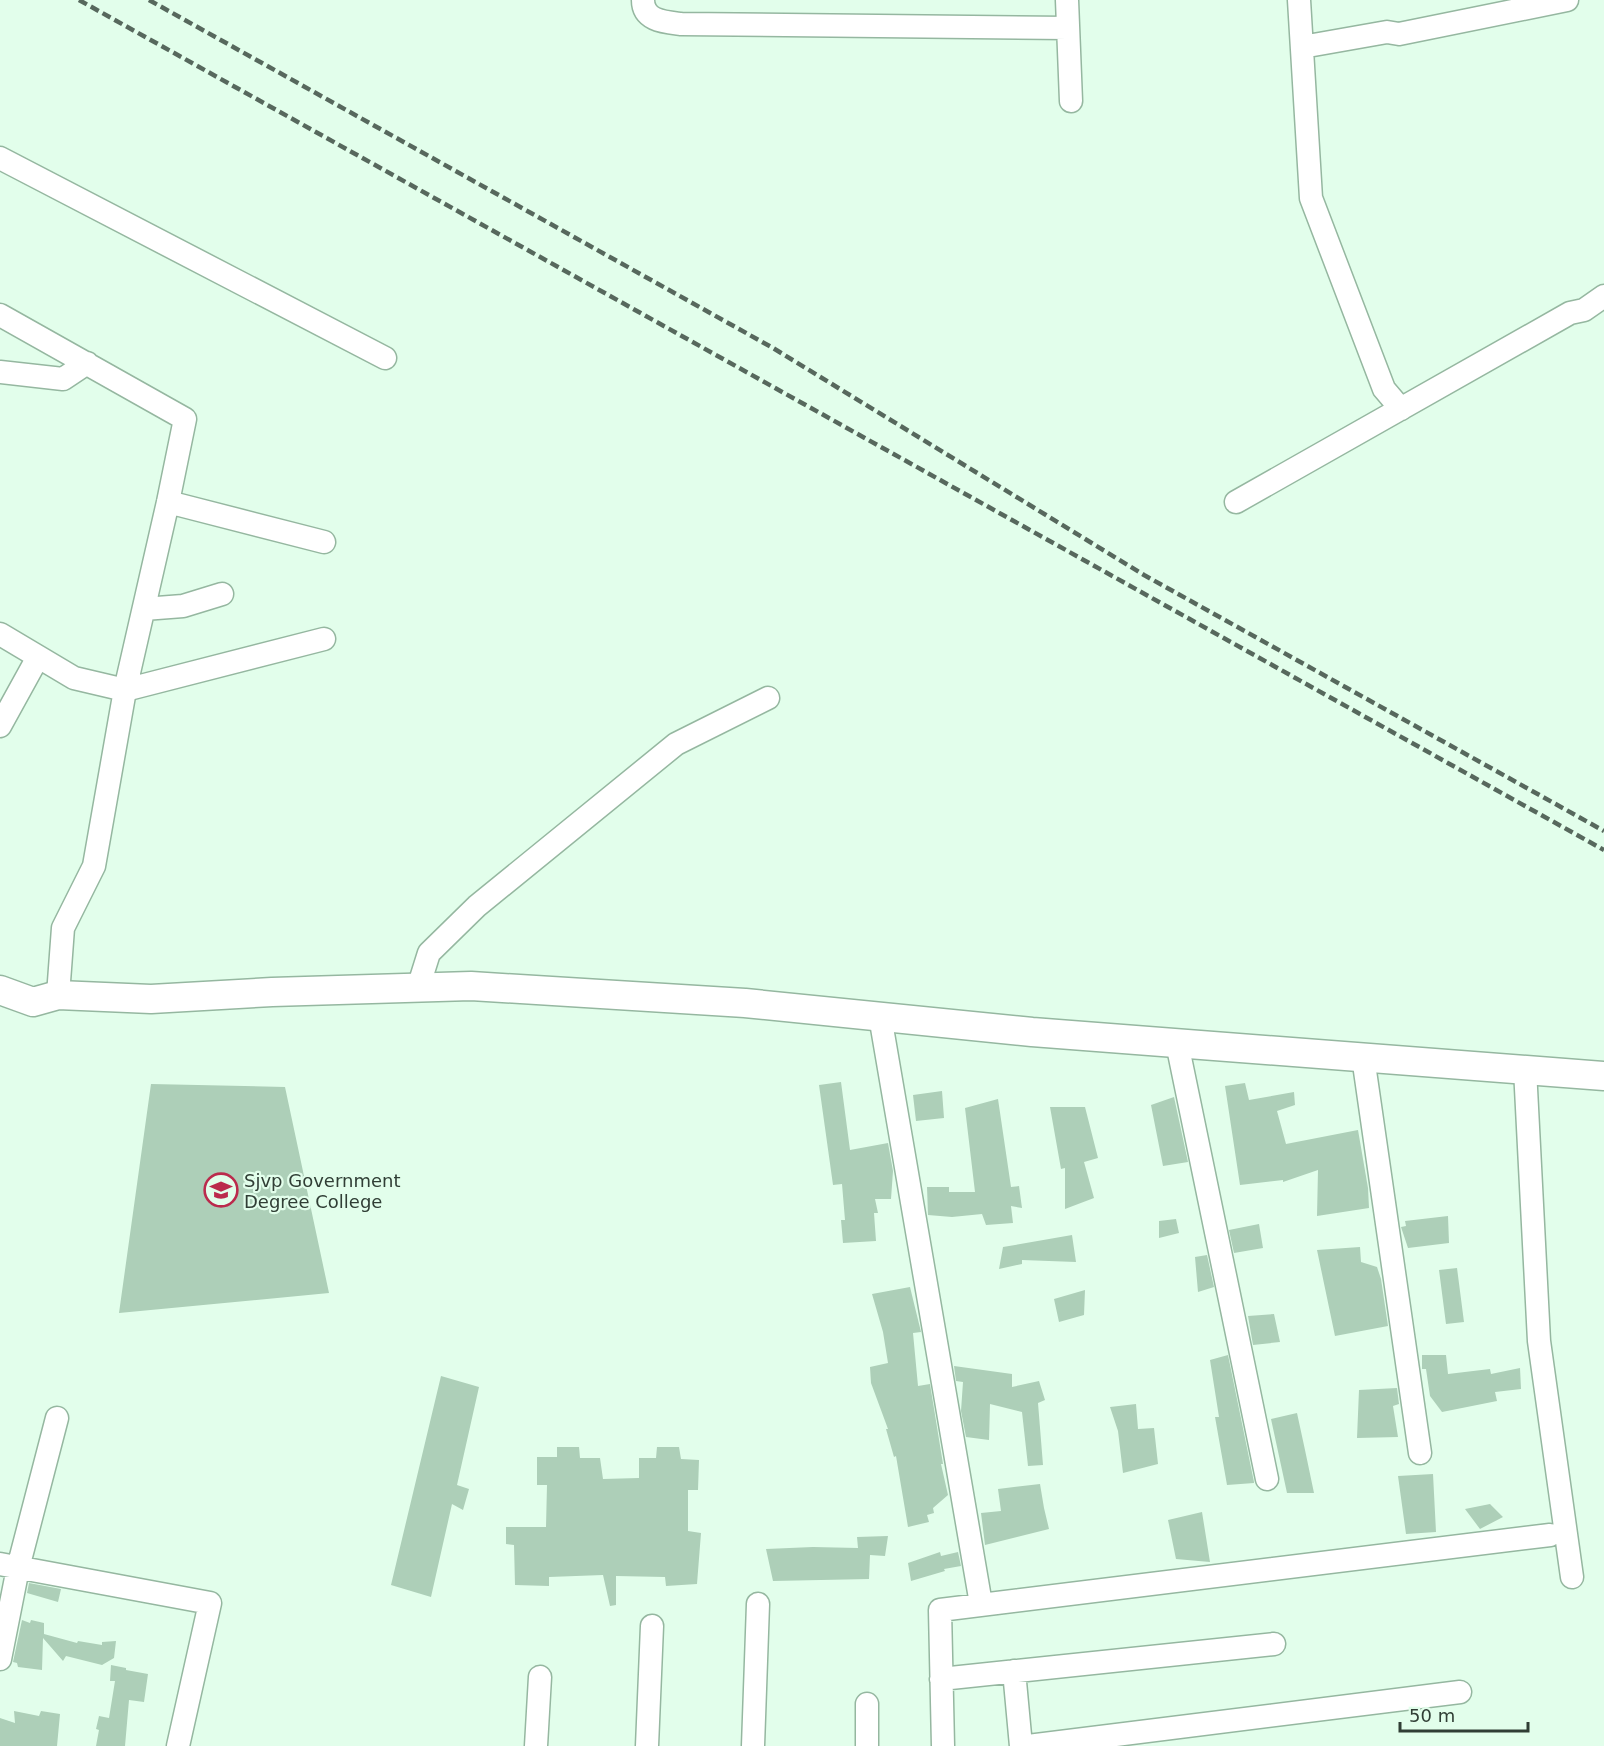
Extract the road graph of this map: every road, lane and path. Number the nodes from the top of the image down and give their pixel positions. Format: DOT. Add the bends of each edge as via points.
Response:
graph roads {
  1 [pos="643,0"];
  2 [pos="1066,0"];
  3 [pos="1299,0"];
  4 [pos="1567,0"];
  5 [pos="1068,28"];
  6 [pos="1302,47"];
  7 [pos="1071,101"];
  8 [pos="0,158"];
  9 [pos="1604,296"];
  10 [pos="0,315"];
  11 [pos="385,358"];
  12 [pos="87,363"];
  13 [pos="0,372"];
  14 [pos="1401,409"];
  15 [pos="168,502"];
  16 [pos="1236,502"];
  17 [pos="324,542"];
  18 [pos="222,594"];
  19 [pos="144,609"];
  20 [pos="0,634"];
  21 [pos="324,639"];
  22 [pos="38,657"];
  23 [pos="125,690"];
  24 [pos="768,698"];
  25 [pos="0,726"];
  26 [pos="418,987"];
  27 [pos="0,990"];
  28 [pos="46,998"];
  29 [pos="0,1005"];
  30 [pos="880,1016"];
  31 [pos="1177,1042"];
  32 [pos="1363,1057"];
  33 [pos="1525,1070"];
  34 [pos="1604,1076"];
  35 [pos="57,1418"];
  36 [pos="1420,1453"];
  37 [pos="1267,1479"];
  38 [pos="1550,1535"];
  39 [pos="9,1566"];
  40 [pos="1572,1577"];
  41 [pos="758,1604"];
  42 [pos="981,1604"];
  43 [pos="652,1626"];
  44 [pos="1274,1644"];
  45 [pos="0,1659"];
  46 [pos="1014,1671"];
  47 [pos="540,1677"];
  48 [pos="941,1679"];
  49 [pos="1460,1692"];
  50 [pos="867,1704"];
  51 [pos="178,1746"];
  52 [pos="536,1746"];
  53 [pos="647,1746"];
  54 [pos="753,1746"];
  55 [pos="867,1746"];
  56 [pos="943,1746"];
  57 [pos="1021,1746"];
  58 [pos="1028,1746"];
  1 -- 5 [label="street" via="649,16 681,24"];
  2 -- 5 [label="street"];
  3 -- 6 [label="street"];
  4 -- 6 [label="street" via="1399,34"];
  5 -- 7 [label="street"];
  6 -- 14 [label="street" via="1311,198 1384,388"];
  8 -- 11 [label="street"];
  9 -- 14 [label="street"];
  10 -- 12 [label="street"];
  12 -- 13 [label="street" via="63,379"];
  12 -- 15 [label="street" via="185,419"];
  14 -- 16 [label="street"];
  15 -- 17 [label="street"];
  15 -- 19 [label="street"];
  18 -- 19 [label="street" via="183,606"];
  19 -- 23 [label="street"];
  20 -- 22 [label="street"];
  21 -- 23 [label="street"];
  22 -- 23 [label="street" via="74,678"];
  22 -- 25 [label="street"];
  23 -- 28 [label="street" via="94,867 63,928"];
  24 -- 26 [label="street" via="676,744 477,906 429,953"];
  26 -- 28 [label="main road" via="151,999"];
  26 -- 30 [label="main road" via="471,986 745,1003"];
  27 -- 28 [label="main road"];
  28 -- 29 [label="street"];
  30 -- 31 [label="main road"];
  30 -- 42 [label="street"];
  31 -- 32 [label="main road"];
  31 -- 37 [label="street"];
  32 -- 33 [label="main road"];
  32 -- 36 [label="street"];
  33 -- 34 [label="main road"];
  33 -- 40 [label="street" via="1539,1341"];
  35 -- 39 [label="street"];
  38 -- 42 [label="street"];
  39 -- 45 [label="street"];
  39 -- 51 [label="street" via="210,1603"];
  41 -- 54 [label="street"];
  42 -- 48 [label="street" via="940,1610"];
  43 -- 53 [label="street"];
  44 -- 46 [label="street"];
  46 -- 48 [label="street"];
  46 -- 57 [label="street"];
  47 -- 52 [label="street"];
  48 -- 56 [label="street"];
  49 -- 58 [label="street"];
  50 -- 55 [label="street"];
}
